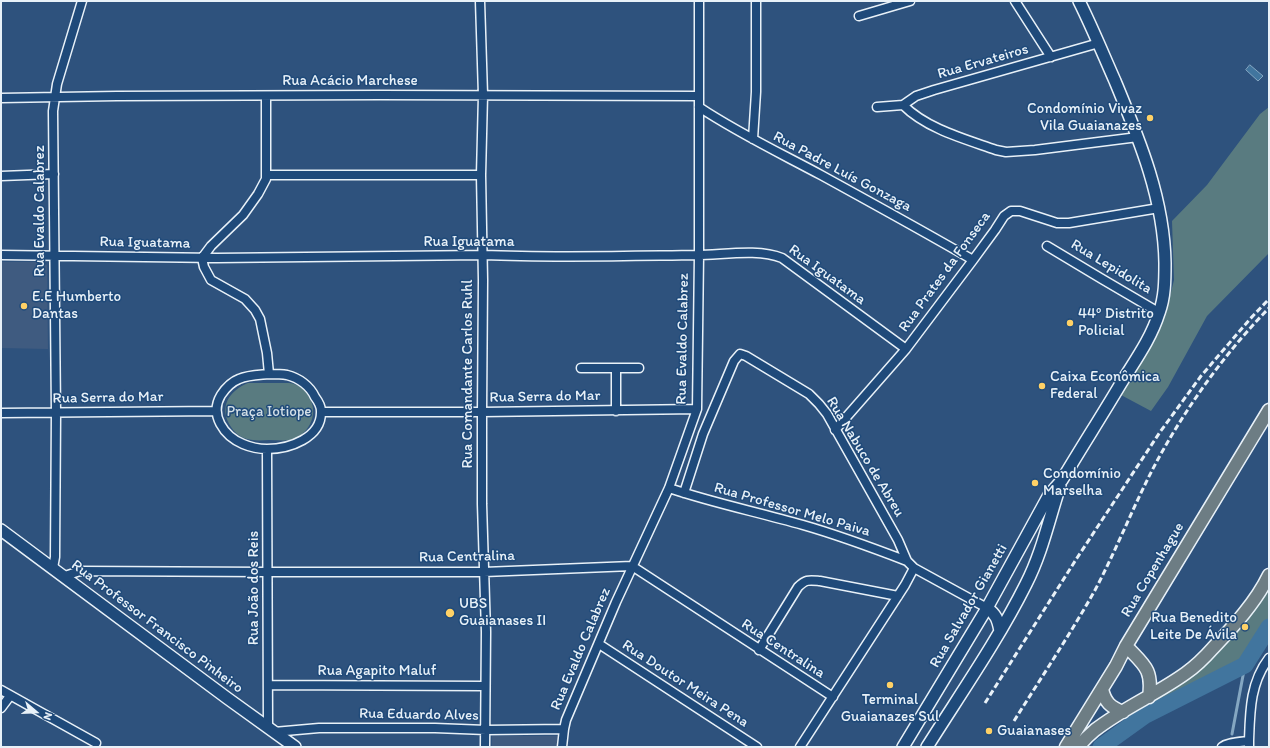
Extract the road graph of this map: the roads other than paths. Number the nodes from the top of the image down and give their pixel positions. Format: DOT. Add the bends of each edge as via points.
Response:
graph roads {
  1 [pos="82,1"];
  2 [pos="480,1"];
  3 [pos="699,1"];
  4 [pos="756,1"];
  5 [pos="910,1"];
  6 [pos="1015,1"];
  7 [pos="1079,1"];
  8 [pos="885,4"];
  9 [pos="860,16"];
  10 [pos="1099,43"];
  11 [pos="1051,57"];
  12 [pos="483,95"];
  13 [pos="266,96"];
  14 [pos="699,96"];
  15 [pos="1,98"];
  16 [pos="55,98"];
  17 [pos="903,105"];
  18 [pos="699,107"];
  19 [pos="877,107"];
  20 [pos="1138,137"];
  21 [pos="753,139"];
  22 [pos="54,174"];
  23 [pos="266,175"];
  24 [pos="481,175"];
  25 [pos="1,176"];
  26 [pos="1159,208"];
  27 [pos="1047,246"];
  28 [pos="699,255"];
  29 [pos="1,256"];
  30 [pos="54,256"];
  31 [pos="483,256"];
  32 [pos="202,258"];
  33 [pos="973,260"];
  34 [pos="1160,313"];
  35 [pos="906,349"];
  36 [pos="581,368"];
  37 [pos="616,368"];
  38 [pos="638,368"];
  39 [pos="269,374"];
  40 [pos="697,410"];
  41 [pos="1269,410"];
  42 [pos="216,411"];
  43 [pos="616,411"];
  44 [pos="1,412"];
  45 [pos="321,412"];
  46 [pos="482,412"];
  47 [pos="56,413"];
  48 [pos="835,430"];
  49 [pos="267,449"];
  50 [pos="1062,480"];
  51 [pos="669,488"];
  52 [pos="684,493"];
  53 [pos="1,530"];
  54 [pos="906,561"];
  55 [pos="632,566"];
  56 [pos="53,568"];
  57 [pos="914,568"];
  58 [pos="268,572"];
  59 [pos="484,572"];
  60 [pos="64,576"];
  61 [pos="1269,577"];
  62 [pos="898,596"];
  63 [pos="987,608"];
  64 [pos="1000,631"];
  65 [pos="599,644"];
  66 [pos="1126,646"];
  67 [pos="759,650"];
  68 [pos="1269,658"];
  69 [pos="1141,661"];
  70 [pos="1116,666"];
  71 [pos="268,685"];
  72 [pos="485,686"];
  73 [pos="1102,689"];
  74 [pos="1,690"];
  75 [pos="10,696"];
  76 [pos="833,697"];
  77 [pos="1149,697"];
  78 [pos="1,708"];
  79 [pos="1123,712"];
  80 [pos="564,729"];
  81 [pos="271,730"];
  82 [pos="486,730"];
  83 [pos="96,743"];
  84 [pos="1249,744"];
  85 [pos="1224,746"];
  86 [pos="295,747"];
  87 [pos="485,747"];
  88 [pos="562,747"];
  89 [pos="757,747"];
  90 [pos="800,747"];
  91 [pos="903,747"];
  92 [pos="927,747"];
  93 [pos="1066,747"];
  94 [pos="1078,747"];
  1 -- 16 [label="street, Rua Evaldo Calabrez"];
  2 -- 12 [label="street, Rua Comandante Carlos Ruhl"];
  3 -- 14 [label="street, Rua Evaldo Calabrez"];
  4 -- 21 [label="street"];
  5 -- 8 [label="street"];
  6 -- 11 [label="street"];
  7 -- 10 [label="main road, Rua Salvador Gianetti"];
  8 -- 9 [label="street"];
  10 -- 11 [label="street, Rua Ervateiros"];
  10 -- 20 [label="main road, Rua Salvador Gianetti"];
  11 -- 17 [label="street, Rua Ervateiros" via="934,90 916,96"];
  12 -- 13 [label="street, Rua Acácio Marchese"];
  12 -- 14 [label="street, Rua Acácio Marchese"];
  12 -- 24 [label="street, Rua Comandante Carlos Ruhl"];
  13 -- 16 [label="street, Rua Acácio Marchese"];
  13 -- 23 [label="street"];
  14 -- 18 [label="street, Rua Evaldo Calabrez"];
  15 -- 16 [label="street, Rua Acácio Marchese"];
  16 -- 22 [label="street, Rua Evaldo Calabrez"];
  17 -- 19 [label="street, Rua Ervateiros"];
  17 -- 20 [label="street" via="930,125 1006,152"];
  18 -- 21 [label="street, Rua Padre Luís Gonzaga"];
  18 -- 28 [label="street, Rua Evaldo Calabrez"];
  20 -- 26 [label="main road, Rua Salvador Gianetti"];
  21 -- 33 [label="street, Rua Padre Luís Gonzaga"];
  22 -- 25 [label="street"];
  22 -- 30 [label="street, Rua Evaldo Calabrez"];
  23 -- 24 [label="street"];
  23 -- 32 [label="street" via="250,206"];
  24 -- 31 [label="street, Rua Comandante Carlos Ruhl"];
  26 -- 33 [label="street, Rua Prates da Fonseca" via="1069,223 1057,223 1032,214 1011,211 1004,216"];
  26 -- 34 [label="main road, Rua Salvador Gianetti" via="1165,251 1164,294"];
  27 -- 34 [label="street, Rua Lepidolita"];
  28 -- 31 [label="street, Rua Iguatama"];
  28 -- 35 [label="street, Rua Iguatama" via="768,253 782,258"];
  28 -- 40 [label="street, Rua Evaldo Calabrez"];
  29 -- 30 [label="street, Rua Iguatama"];
  30 -- 32 [label="street, Rua Iguatama"];
  30 -- 47 [label="street, Rua Evaldo Calabrez"];
  31 -- 32 [label="street, Rua Iguatama"];
  31 -- 46 [label="street, Rua Comandante Carlos Ruhl"];
  32 -- 39 [label="street" via="211,280 245,299 260,319"];
  33 -- 35 [label="street, Rua Prates da Fonseca"];
  34 -- 50 [label="main road, Rua Salvador Gianetti" via="1130,370"];
  35 -- 48 [label="street, Rua Prates da Fonseca"];
  36 -- 37 [label="street"];
  37 -- 38 [label="street"];
  37 -- 43 [label="street"];
  39 -- 42 [label="street" via="238,379 226,388"];
  39 -- 45 [label="street" via="288,376 303,382 314,394"];
  40 -- 43 [label="street, Rua Serra do Mar"];
  40 -- 51 [label="street, Rua Evaldo Calabrez"];
  41 -- 66 [label="main road, Rua Copenhague"];
  42 -- 47 [label="street, Rua Serra do Mar"];
  42 -- 49 [label="street" via="222,428 232,437 243,444"];
  43 -- 46 [label="street, Rua Serra do Mar"];
  44 -- 47 [label="street, Rua Serra do Mar"];
  45 -- 46 [label="street, Rua Serra do Mar"];
  45 -- 49 [label="street" via="320,422 304,439 291,446"];
  46 -- 59 [label="street, Rua Comandante Carlos Ruhl"];
  47 -- 56 [label="street, Rua Evaldo Calabrez"];
  48 -- 52 [label="street, Rua Nabuco de Abreu" via="827,414 809,394 740,354 734,361 713,409"];
  48 -- 54 [label="street, Rua Nabuco de Abreu" via="898,540"];
  49 -- 58 [label="street, Rua João dos Reis"];
  50 -- 63 [label="main road, Rua Salvador Gianetti" via="1049,494"];
  50 -- 64 [label="main road, Rua Salvador Gianetti" via="1036,562"];
  51 -- 52 [label="street, Rua Professor Melo Paiva"];
  51 -- 55 [label="street, Rua Evaldo Calabrez"];
  52 -- 54 [label="street, Rua Professor Melo Paiva" via="840,536"];
  53 -- 56 [label="main road, Rua Professor Francisco Pinheiro"];
  54 -- 57 [label="street, Rua Nabuco de Abreu"];
  55 -- 59 [label="street, Rua Centralina"];
  55 -- 65 [label="street, Rua Evaldo Calabrez"];
  55 -- 67 [label="street, Rua Centralina"];
  56 -- 60 [label="main road, Rua Professor Francisco Pinheiro"];
  57 -- 62 [label="street"];
  57 -- 63 [label="street"];
  58 -- 59 [label="street, Rua Centralina"];
  58 -- 60 [label="street, Rua Centralina" via="80,571"];
  58 -- 71 [label="street, Rua João dos Reis"];
  59 -- 72 [label="street, Rua Comandante Carlos Ruhl"];
  60 -- 81 [label="main road, Rua Professor Francisco Pinheiro"];
  61 -- 77 [label="main road" via="1248,609 1202,660 1187,673"];
  62 -- 67 [label="street" via="810,580 804,582 798,587"];
  62 -- 76 [label="street"];
  63 -- 64 [label="main road" via="997,616"];
  63 -- 91 [label="main road, Rua Salvador Gianetti"];
  64 -- 92 [label="main road, Rua Salvador Gianetti"];
  65 -- 80 [label="street, Rua Evaldo Calabrez"];
  65 -- 89 [label="street, Rua Doutor Meira Pena"];
  66 -- 69 [label="main road"];
  66 -- 70 [label="main road, Rua Copenhague"];
  67 -- 76 [label="street, Rua Centralina"];
  68 -- 84 [label="street" via="1255,682"];
  69 -- 70 [label="main road"];
  69 -- 77 [label="main road" via="1151,680"];
  70 -- 73 [label="main road, Rua Copenhague"];
  71 -- 72 [label="street, Rua Agapito Maluf"];
  71 -- 81 [label="street, Rua João dos Reis"];
  72 -- 82 [label="street, Rua Comandante Carlos Ruhl"];
  73 -- 79 [label="main road" via="1108,704"];
  73 -- 93 [label="main road, Rua Copenhague"];
  74 -- 75 [label="street"];
  75 -- 78 [label="street"];
  75 -- 83 [label="street"];
  76 -- 90 [label="street"];
  77 -- 79 [label="main road"];
  79 -- 94 [label="main road" via="1094,731"];
  80 -- 82 [label="street, Rua Eduardo Alves"];
  80 -- 88 [label="street, Rua Evaldo Calabrez"];
  81 -- 82 [label="street, Rua Eduardo Alves"];
  81 -- 86 [label="main road, Rua Professor Francisco Pinheiro"];
  82 -- 87 [label="street, Rua Comandante Carlos Ruhl"];
  84 -- 85 [label="street" via="1240,742"];
}
